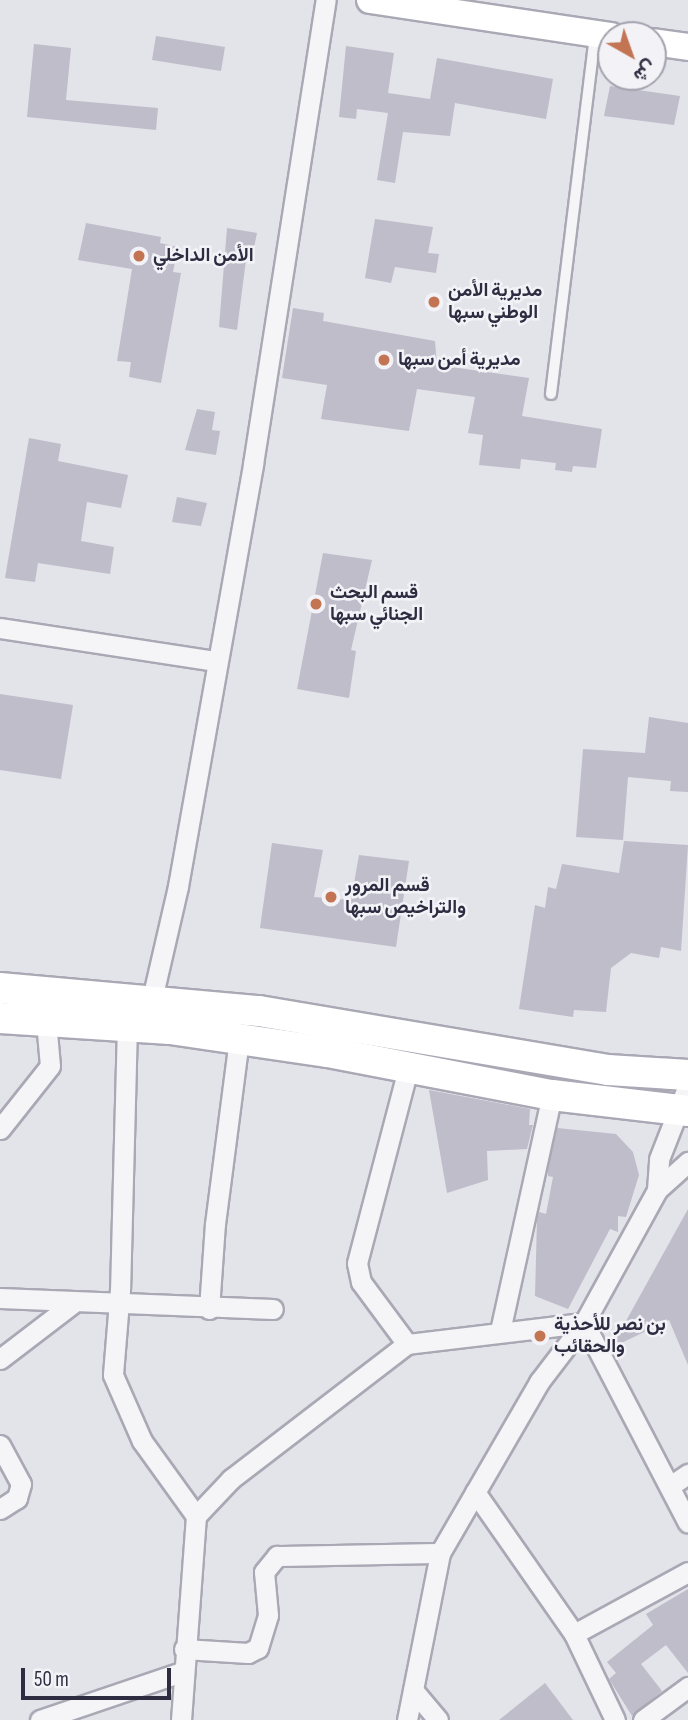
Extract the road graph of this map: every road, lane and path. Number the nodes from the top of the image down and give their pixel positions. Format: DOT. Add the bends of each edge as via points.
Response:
graph roads {
  1 [pos="326,0"];
  2 [pos="370,0"];
  3 [pos="501,10"];
  4 [pos="597,34"];
  5 [pos="667,44"];
  6 [pos="688,47"];
  7 [pos="597,76"];
  8 [pos="551,394"];
  9 [pos="0,628"];
  10 [pos="216,662"];
  11 [pos="0,988"];
  12 [pos="142,1017"];
  13 [pos="0,1018"];
  14 [pos="46,1021"];
  15 [pos="239,1040"];
  16 [pos="408,1069"];
  17 [pos="688,1075"];
  18 [pos="552,1095"];
  19 [pos="684,1103"];
  20 [pos="0,1129"];
  21 [pos="688,1162"];
  22 [pos="657,1190"];
  23 [pos="0,1298"];
  24 [pos="72,1304"];
  25 [pos="119,1305"];
  26 [pos="209,1309"];
  27 [pos="274,1310"];
  28 [pos="584,1323"];
  29 [pos="500,1331"];
  30 [pos="407,1344"];
  31 [pos="0,1359"];
  32 [pos="0,1445"];
  33 [pos="688,1474"];
  34 [pos="670,1486"];
  35 [pos="475,1492"];
  36 [pos="0,1509"];
  37 [pos="196,1516"];
  38 [pos="688,1523"];
  39 [pos="440,1553"];
  40 [pos="688,1572"];
  41 [pos="574,1634"];
  42 [pos="184,1649"];
  43 [pos="182,1672"];
  44 [pos="688,1687"];
  45 [pos="413,1690"];
  46 [pos="40,1720"];
  47 [pos="181,1720"];
  48 [pos="407,1720"];
  49 [pos="438,1720"];
  50 [pos="615,1720"];
  51 [pos="643,1720"];
  1 -- 10 [label="street" via="253,464"];
  2 -- 3 [label="street"];
  3 -- 4 [label="street"];
  5 -- 6 [label="street"];
  7 -- 8 [label="lane"];
  9 -- 10 [label="street"];
  10 -- 12 [label="street"];
  11 -- 12 [label="main road"];
  12 -- 14 [label="main road"];
  12 -- 15 [label="main road"];
  12 -- 17 [label="main road" via="259,1012 608,1070"];
  12 -- 25 [label="street"];
  13 -- 14 [label="main road"];
  14 -- 20 [label="street" via="50,1066"];
  15 -- 16 [label="main road"];
  15 -- 26 [label="street"];
  16 -- 18 [label="main road"];
  16 -- 30 [label="street" via="358,1263 361,1282"];
  18 -- 19 [label="main road"];
  18 -- 29 [label="street"];
  19 -- 22 [label="street" via="659,1159"];
  21 -- 22 [label="street"];
  22 -- 28 [label="street"];
  23 -- 24 [label="street"];
  24 -- 25 [label="street"];
  24 -- 31 [label="street"];
  25 -- 26 [label="street"];
  25 -- 37 [label="street" via="113,1375 119,1397 142,1441"];
  26 -- 27 [label="street"];
  28 -- 29 [label="street"];
  28 -- 34 [label="street"];
  28 -- 35 [label="street" via="539,1382"];
  29 -- 30 [label="street"];
  30 -- 37 [label="street" via="231,1479"];
  32 -- 36 [label="street" via="21,1485 17,1498"];
  33 -- 34 [label="street"];
  34 -- 38 [label="street"];
  35 -- 39 [label="street"];
  35 -- 41 [label="street"];
  37 -- 42 [label="street"];
  39 -- 42 [label="street" via="277,1556 264,1572 268,1615 258,1648 248,1653"];
  39 -- 45 [label="street"];
  40 -- 41 [label="street"];
  41 -- 50 [label="street"];
  42 -- 43 [label="street"];
  43 -- 46 [label="street"];
  43 -- 47 [label="street"];
  44 -- 51 [label="street"];
  45 -- 48 [label="street"];
  45 -- 49 [label="street"];
}
